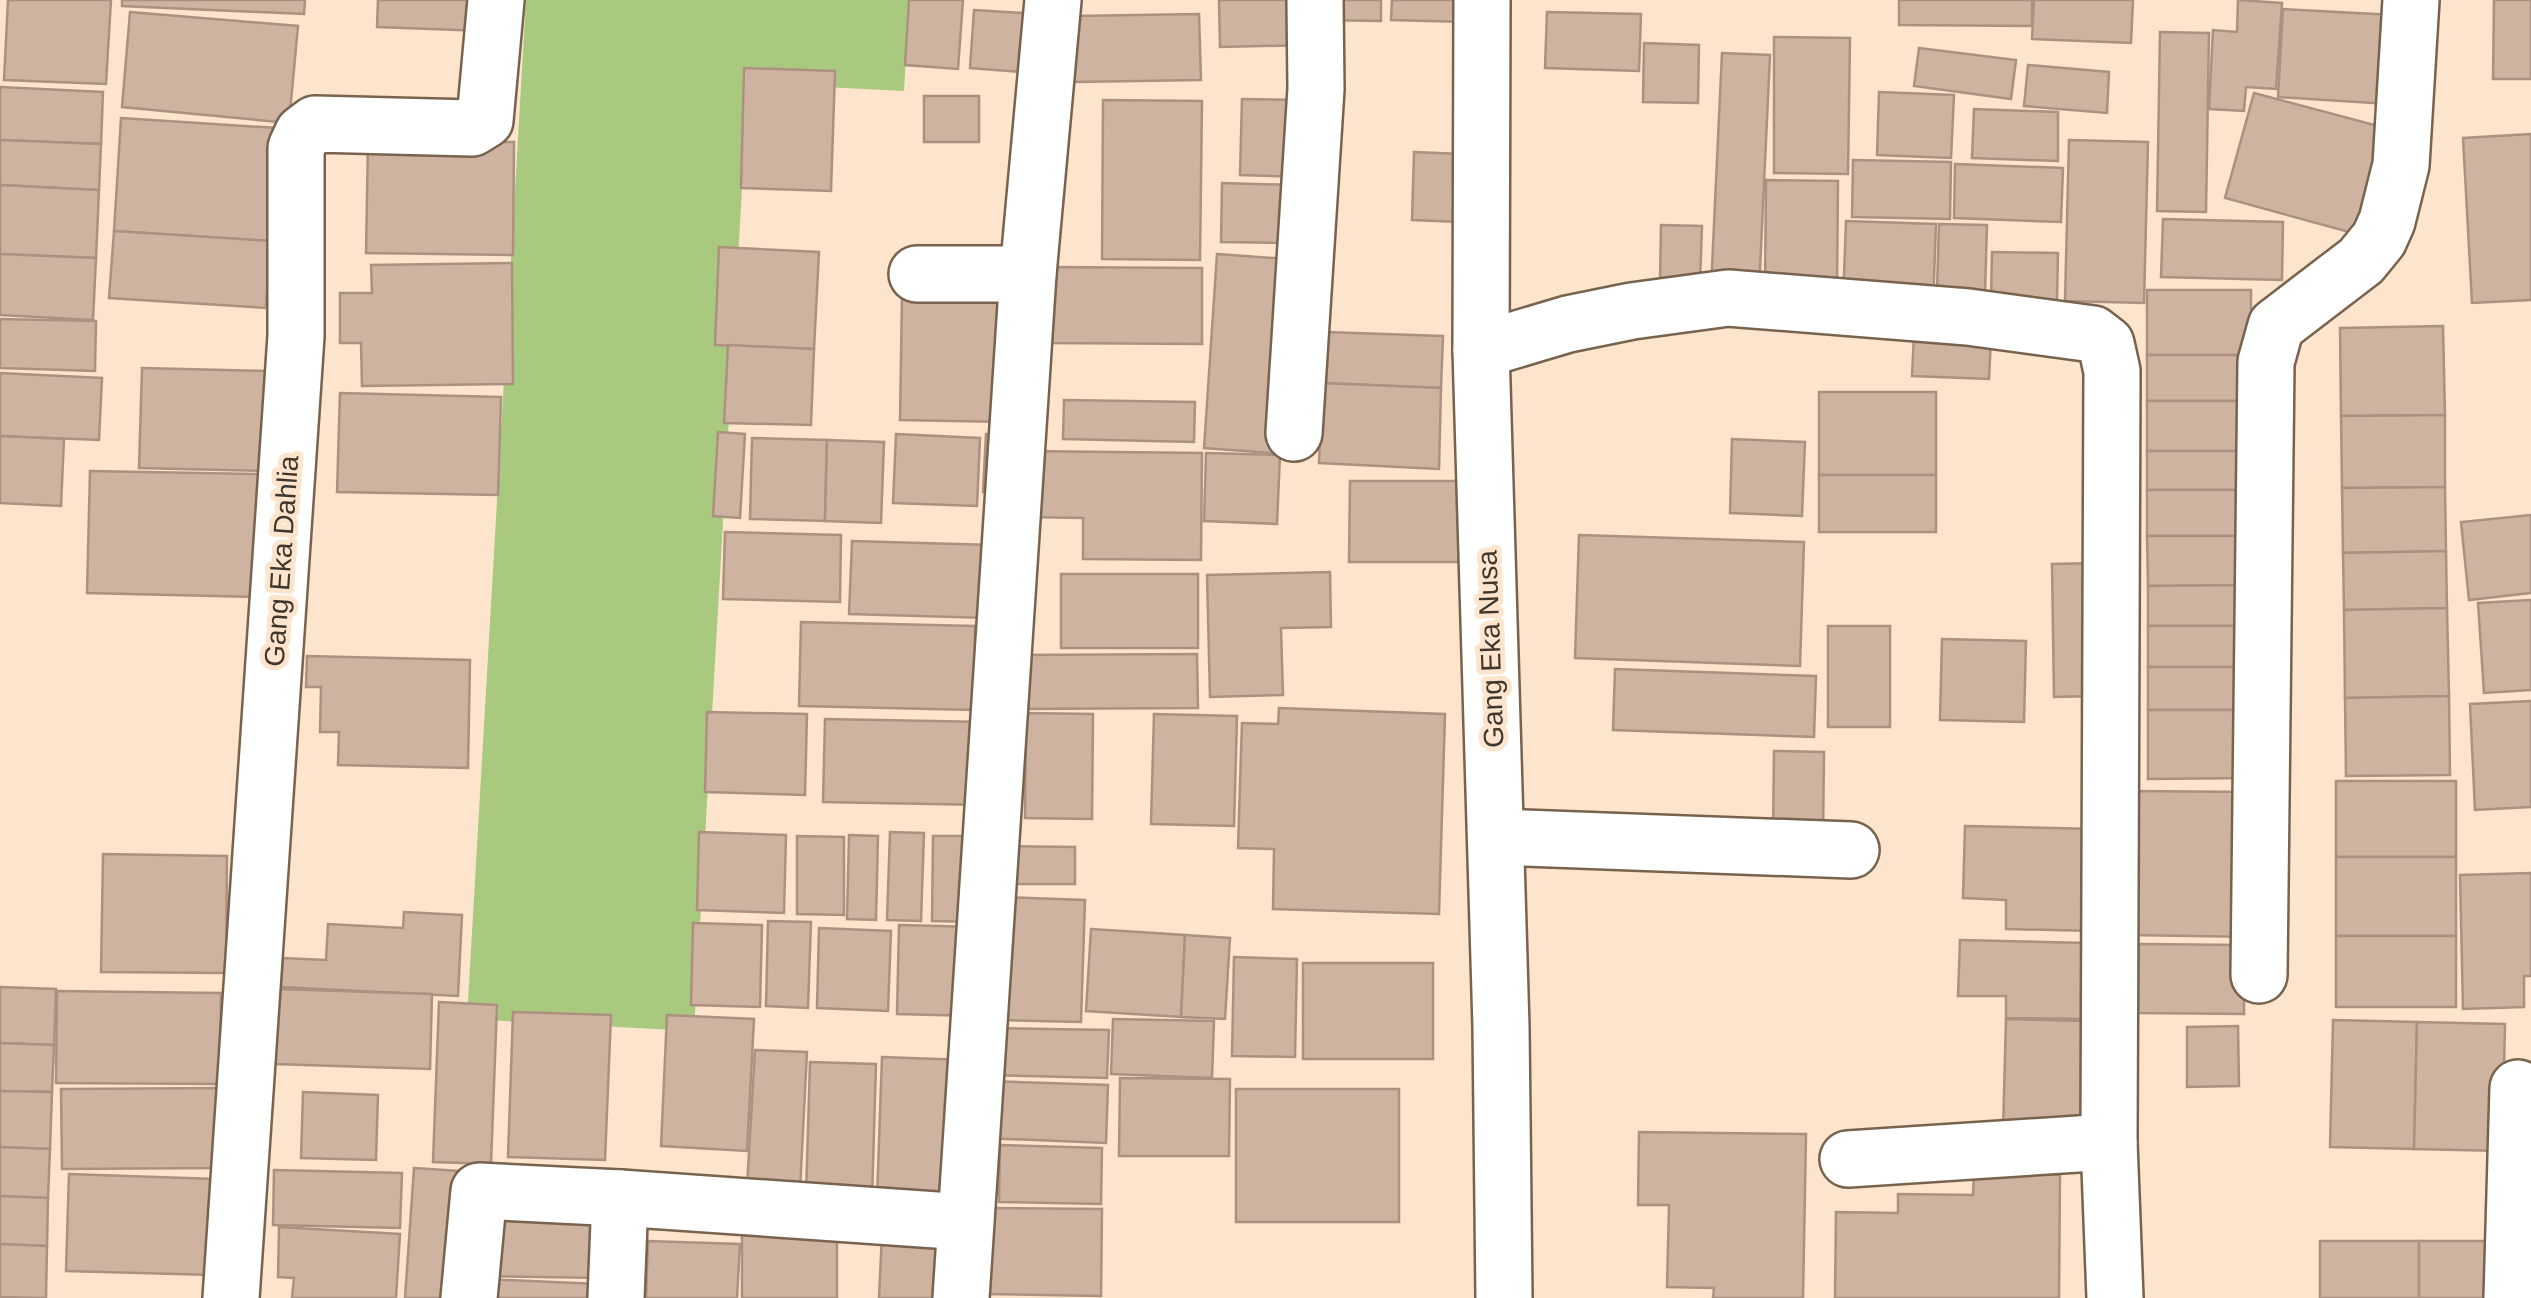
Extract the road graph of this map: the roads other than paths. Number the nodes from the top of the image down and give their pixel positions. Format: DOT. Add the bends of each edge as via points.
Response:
graph roads {
  1 [pos="496,0"];
  2 [pos="1053,0"];
  3 [pos="1315,0"];
  4 [pos="1482,0"];
  5 [pos="2410,0"];
  6 [pos="917,274"];
  7 [pos="1028,274"];
  8 [pos="1481,350"];
  9 [pos="1294,433"];
  10 [pos="1496,838"];
  11 [pos="1852,850"];
  12 [pos="2259,976"];
  13 [pos="2518,1088"];
  14 [pos="2110,1142"];
  15 [pos="1848,1159"];
  16 [pos="620,1198"];
  17 [pos="965,1222"];
  18 [pos="2518,1270"];
  19 [pos="232,1298"];
  20 [pos="469,1298"];
  21 [pos="616,1298"];
  22 [pos="960,1298"];
  23 [pos="1504,1298"];
  24 [pos="2115,1298"];
  1 -- 19 [label="street, Gang Eka Dahlia" via="486,120 472,128 315,124 296,148 296,336"];
  2 -- 7 [label="street"];
  3 -- 9 [label="street" via="1316,89"];
  4 -- 8 [label="street, Gang Eka Nusa"];
  5 -- 12 [label="street" via="2401,165 2387,222 2361,261 2276,326 2266,362"];
  6 -- 7 [label="street"];
  7 -- 17 [label="street"];
  8 -- 10 [label="street, Gang Eka Nusa"];
  8 -- 14 [label="street" via="1568,324 1728,298 1968,317 2093,334 2106,344 2112,371"];
  10 -- 11 [label="street"];
  10 -- 23 [label="street, Gang Eka Nusa"];
  13 -- 18 [label="street"];
  14 -- 15 [label="street"];
  14 -- 24 [label="street"];
  16 -- 17 [label="street"];
  16 -- 20 [label="street" via="479,1191"];
  16 -- 21 [label="street"];
  17 -- 22 [label="street"];
}
